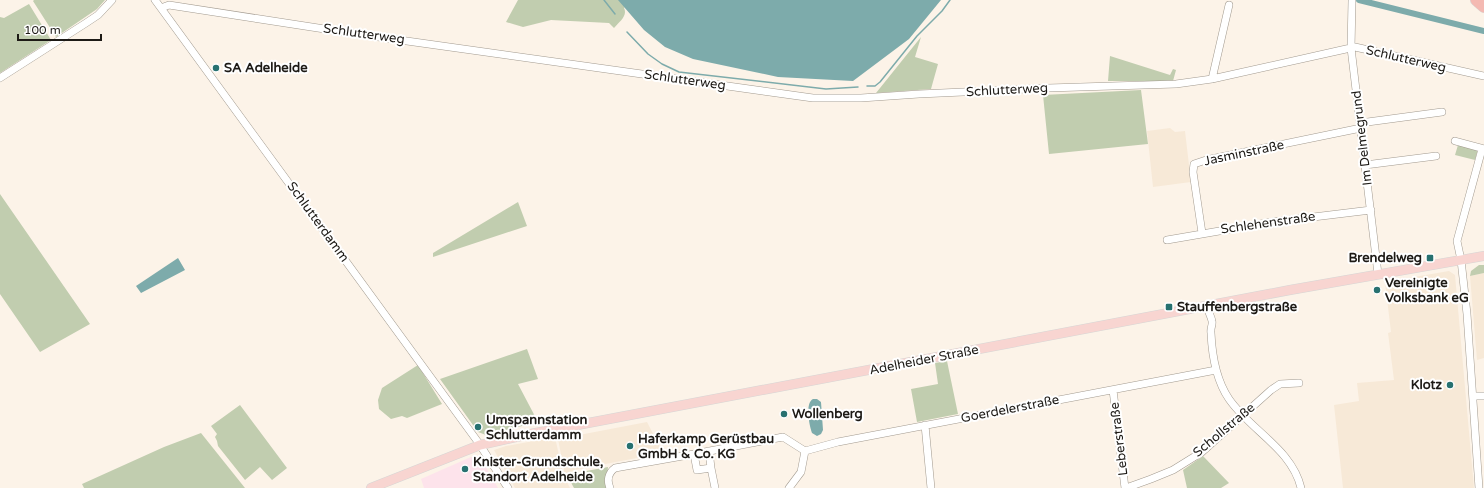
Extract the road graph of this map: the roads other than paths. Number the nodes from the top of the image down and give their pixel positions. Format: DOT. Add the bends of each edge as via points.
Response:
graph roads {
  1 [pos="112,0"];
  2 [pos="155,0"];
  3 [pos="1476,0"];
  4 [pos="1352,1"];
  5 [pos="1229,5"];
  6 [pos="1484,7"];
  7 [pos="161,8"];
  8 [pos="1351,48"];
  9 [pos="1484,76"];
  10 [pos="0,78"];
  11 [pos="1212,79"];
  12 [pos="1442,112"];
  13 [pos="1360,125"];
  14 [pos="1455,141"];
  15 [pos="1483,149"];
  16 [pos="1436,156"];
  17 [pos="1365,165"];
  18 [pos="1481,167"];
  19 [pos="1371,210"];
  20 [pos="1202,233"];
  21 [pos="1167,240"];
  22 [pos="1484,256"];
  23 [pos="1461,260"];
  24 [pos="1378,274"];
  25 [pos="1208,310"];
  26 [pos="1216,370"];
  27 [pos="1299,383"];
  28 [pos="1113,390"];
  29 [pos="1473,396"];
  30 [pos="1484,396"];
  31 [pos="1245,418"];
  32 [pos="925,425"];
  33 [pos="480,445"];
  34 [pos="709,451"];
  35 [pos="805,451"];
  36 [pos="694,454"];
  37 [pos="712,468"];
  38 [pos="371,488"];
  39 [pos="508,488"];
  40 [pos="610,488"];
  41 [pos="715,488"];
  42 [pos="789,488"];
  43 [pos="931,488"];
  44 [pos="1125,488"];
  45 [pos="1301,488"];
  46 [pos="1479,488"];
  1 -- 10 [label="street" via="98,15"];
  2 -- 7 [label="street, Schlutterdamm"];
  3 -- 6 [label="highway"];
  4 -- 8 [label="street, Im Delmegrund"];
  5 -- 11 [label="street"];
  7 -- 11 [label="street, Schlutterweg" via="169,5 813,98 1176,84"];
  7 -- 33 [label="street, Schlutterdamm"];
  8 -- 9 [label="street, Schlutterweg"];
  8 -- 11 [label="street, Schlutterweg"];
  8 -- 13 [label="street, Im Delmegrund"];
  12 -- 13 [label="street"];
  13 -- 17 [label="street, Im Delmegrund"];
  13 -- 20 [label="street, Jasminstraße" via="1194,164"];
  14 -- 15 [label="street"];
  15 -- 18 [label="street"];
  16 -- 17 [label="street"];
  17 -- 19 [label="street, Im Delmegrund"];
  18 -- 23 [label="street" via="1457,241"];
  19 -- 20 [label="street, Schlehenstraße"];
  19 -- 24 [label="street, Im Delmegrund"];
  20 -- 21 [label="street, Schlehenstraße"];
  22 -- 23 [label="main road, Adelheider Straße"];
  23 -- 24 [label="main road, Adelheider Straße"];
  23 -- 29 [label="street"];
  24 -- 25 [label="main road, Adelheider Straße"];
  25 -- 26 [label="street" via="1206,325 1210,331"];
  25 -- 33 [label="main road, Adelheider Straße"];
  26 -- 28 [label="street, Goerdelerstraße"];
  26 -- 31 [label="street" via="1219,382 1229,399"];
  27 -- 31 [label="street, Schollstraße" via="1280,384"];
  28 -- 32 [label="street, Goerdelerstraße"];
  28 -- 44 [label="street, Leberstraße"];
  29 -- 30 [label="street"];
  29 -- 46 [label="street"];
  31 -- 44 [label="street, Schollstraße" via="1173,470"];
  31 -- 45 [label="street" via="1286,457 1294,468"];
  32 -- 35 [label="street, Goerdelerstraße"];
  32 -- 43 [label="street"];
  33 -- 38 [label="main road, Adelheider Straße"];
  33 -- 39 [label="street, Schlutterdamm"];
  34 -- 35 [label="street" via="783,437"];
  34 -- 36 [label="street"];
  34 -- 37 [label="street"];
  35 -- 42 [label="street" via="801,472"];
  36 -- 37 [label="street" via="697,470"];
  36 -- 40 [label="street" via="615,468 608,479"];
  37 -- 41 [label="street"];
}
